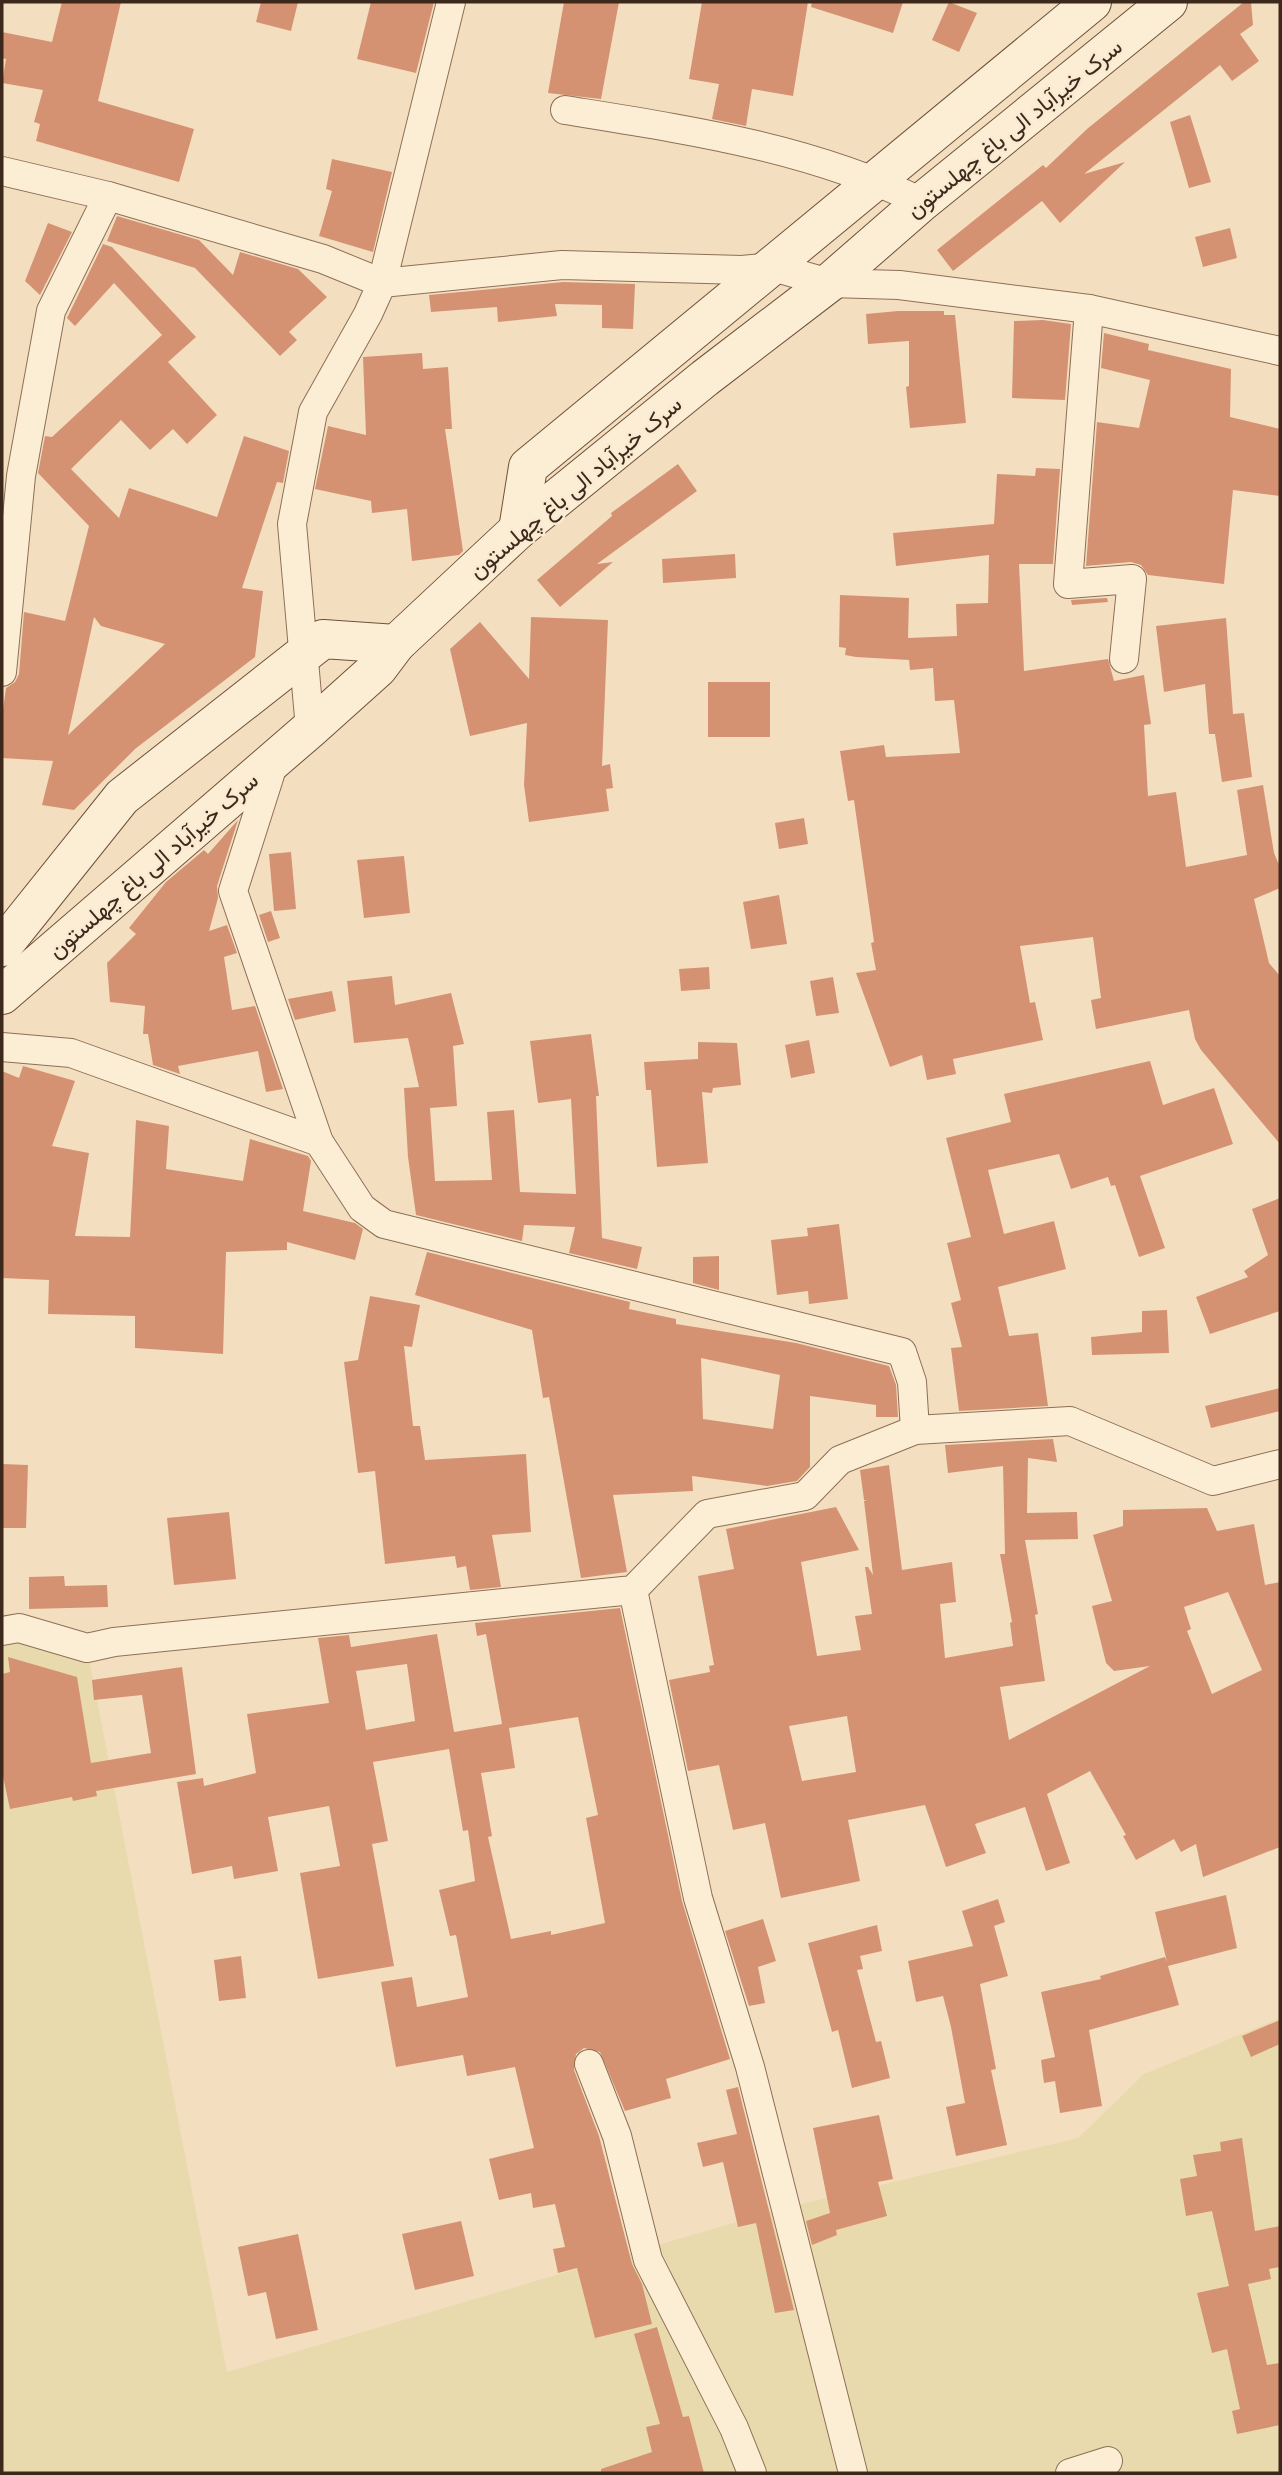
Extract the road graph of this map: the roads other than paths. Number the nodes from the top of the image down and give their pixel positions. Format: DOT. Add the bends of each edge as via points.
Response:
graph roads {
  1 [pos="451,2"];
  2 [pos="1168,2"];
  3 [pos="1074,6"];
  4 [pos="565,110"];
  5 [pos="2,171"];
  6 [pos="878,181"];
  7 [pos="108,196"];
  8 [pos="922,202"];
  9 [pos="773,267"];
  10 [pos="382,283"];
  11 [pos="829,283"];
  12 [pos="1089,309"];
  13 [pos="1280,351"];
  14 [pos="518,530"];
  15 [pos="396,645"];
  16 [pos="304,655"];
  17 [pos="1124,659"];
  18 [pos="2,671"];
  19 [pos="310,729"];
  20 [pos="274,762"];
  21 [pos="2,947"];
  22 [pos="2,995"];
  23 [pos="2,1047"];
  24 [pos="319,1142"];
  25 [pos="915,1430"];
  26 [pos="1280,1464"];
  27 [pos="633,1590"];
  28 [pos="2,1631"];
  29 [pos="589,2064"];
  30 [pos="1108,2461"];
  31 [pos="752,2473"];
  32 [pos="853,2473"];
  33 [pos="1070,2473"];
  1 -- 10 [label="street"];
  2 -- 8 [label="main road, سرک خیرآباد الی باغ چهلستون"];
  3 -- 6 [label="main road"];
  4 -- 6 [label="street" via="733,137"];
  5 -- 7 [label="street"];
  6 -- 8 [label="street"];
  6 -- 9 [label="main road"];
  7 -- 10 [label="street" via="323,259"];
  7 -- 18 [label="street" via="51,311 21,476"];
  8 -- 11 [label="main road, سرک خیرآباد الی باغ چهلستون"];
  9 -- 10 [label="street" via="562,265"];
  9 -- 11 [label="street"];
  9 -- 14 [label="main road" via="528,467"];
  10 -- 16 [label="street" via="313,412 292,524"];
  11 -- 12 [label="street" via="899,285"];
  11 -- 14 [label="main road, سرک خیرآباد الی باغ چهلستون"];
  12 -- 13 [label="street"];
  12 -- 17 [label="street" via="1068,584 1132,579"];
  14 -- 15 [label="main road, سرک خیرآباد الی باغ چهلستون"];
  15 -- 16 [label="main road" via="323,639"];
  15 -- 19 [label="main road, سرک خیرآباد الی باغ چهلستون" via="378,668"];
  16 -- 19 [label="street"];
  16 -- 21 [label="main road" via="122,797"];
  19 -- 20 [label="main road, سرک خیرآباد الی باغ چهلستون"];
  20 -- 22 [label="main road, سرک خیرآباد الی باغ چهلستون"];
  20 -- 24 [label="street" via="233,891"];
  23 -- 24 [label="street" via="71,1053"];
  24 -- 25 [label="street" via="362,1208 384,1224 902,1352 912,1382"];
  25 -- 26 [label="street" via="1070,1421 1213,1481"];
  25 -- 27 [label="street" via="840,1460 805,1496 707,1514"];
  27 -- 28 [label="street" via="86,1648 19,1628"];
  27 -- 32 [label="street" via="698,1898 751,2067"];
  29 -- 31 [label="street" via="617,2136 648,2260 734,2428"];
  30 -- 33 [label="street"];
}
